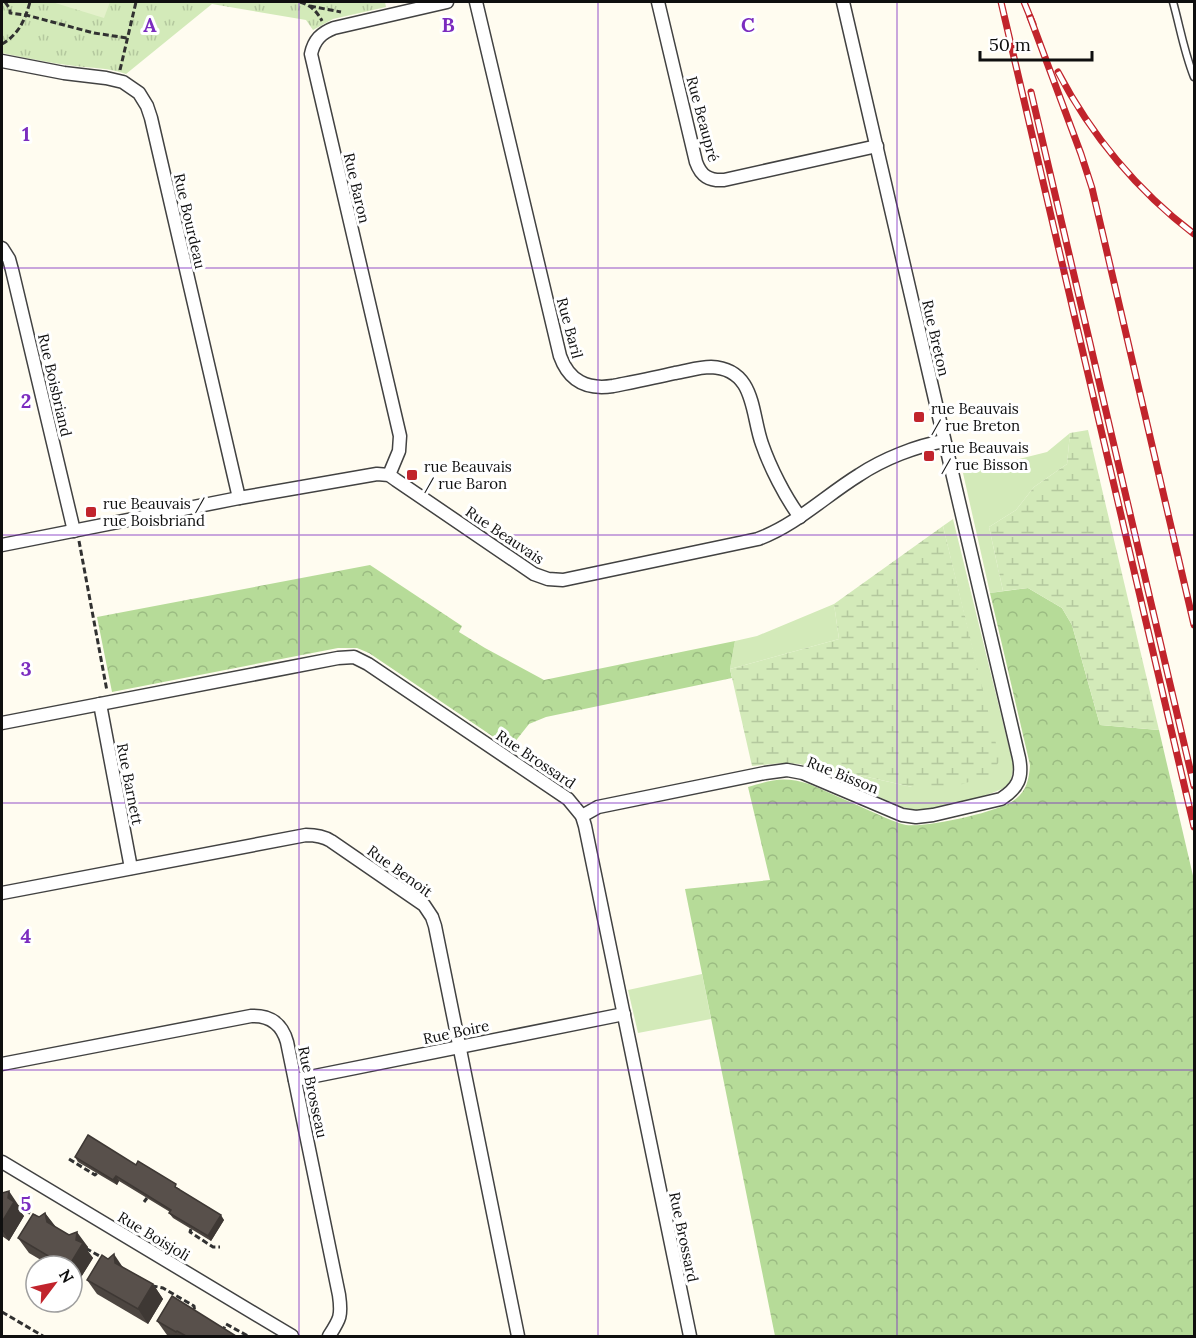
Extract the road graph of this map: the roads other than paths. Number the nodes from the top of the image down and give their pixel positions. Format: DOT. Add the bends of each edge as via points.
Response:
graph roads {
  1 [pos="447,2"];
  2 [pos="476,2"];
  3 [pos="658,2"];
  4 [pos="843,2"];
  5 [pos="1173,2"];
  6 [pos="2,61"];
  7 [pos="1194,77"];
  8 [pos="877,146"];
  9 [pos="2,248"];
  10 [pos="944,441"];
  11 [pos="389,476"];
  12 [pos="239,498"];
  13 [pos="800,517"];
  14 [pos="76,536"];
  15 [pos="2,545"];
  16 [pos="100,704"];
  17 [pos="2,723"];
  18 [pos="1017,785"];
  19 [pos="582,816"];
  20 [pos="131,868"];
  21 [pos="2,893"];
  22 [pos="624,1014"];
  23 [pos="460,1047"];
  24 [pos="2,1064"];
  25 [pos="295,1080"];
  26 [pos="2,1162"];
  27 [pos="292,1336"];
  28 [pos="328,1336"];
  29 [pos="518,1336"];
  30 [pos="690,1336"];
  1 -- 11 [label="street, Rue Baron" via="334,27 315,41 311,54 400,436 399,451"];
  2 -- 13 [label="street, Rue Baril" via="567,372 580,382 599,387 703,368 729,372 743,383 752,399 765,452"];
  3 -- 8 [label="street, Rue Beaupré" via="696,162 708,179 724,180"];
  4 -- 8 [label="street, Rue Breton"];
  5 -- 7 [label="lane"];
  6 -- 12 [label="street, Rue Bourdeau" via="117,80 143,99 151,118"];
  8 -- 10 [label="street, Rue Breton"];
  9 -- 14 [label="street, Rue Boisbriand" via="12,270"];
  10 -- 13 [label="street, Rue Beauvais" via="866,470"];
  10 -- 18 [label="street, Rue Breton" via="1019,758"];
  11 -- 12 [label="street" via="377,474"];
  11 -- 13 [label="street, Rue Beauvais" via="534,574 548,579 563,580 758,539"];
  12 -- 14 [label="street"];
  14 -- 15 [label="street"];
  16 -- 17 [label="street, Rue Brossard"];
  16 -- 19 [label="street, Rue Brossard" via="354,657 568,799"];
  16 -- 20 [label="street, Rue Barnett"];
  18 -- 19 [label="street, Rue Bisson" via="994,801 909,817 803,773 781,770 598,807"];
  19 -- 22 [label="street, Rue Brossard"];
  20 -- 21 [label="street, Rue Benoit"];
  20 -- 23 [label="street, Rue Benoit" via="306,835 326,838 428,910 435,926"];
  22 -- 23 [label="street, Rue Boire"];
  22 -- 30 [label="street, Rue Brossard"];
  23 -- 25 [label="street, Rue Boire"];
  23 -- 29 [label="street, Rue Benoit"];
  24 -- 25 [label="street, Rue Brosseau" via="259,1016 267,1017 282,1029"];
  25 -- 28 [label="street, Rue Brosseau" via="339,1295 340,1319"];
  26 -- 27 [label="street, Rue Boisjoli"];
}
